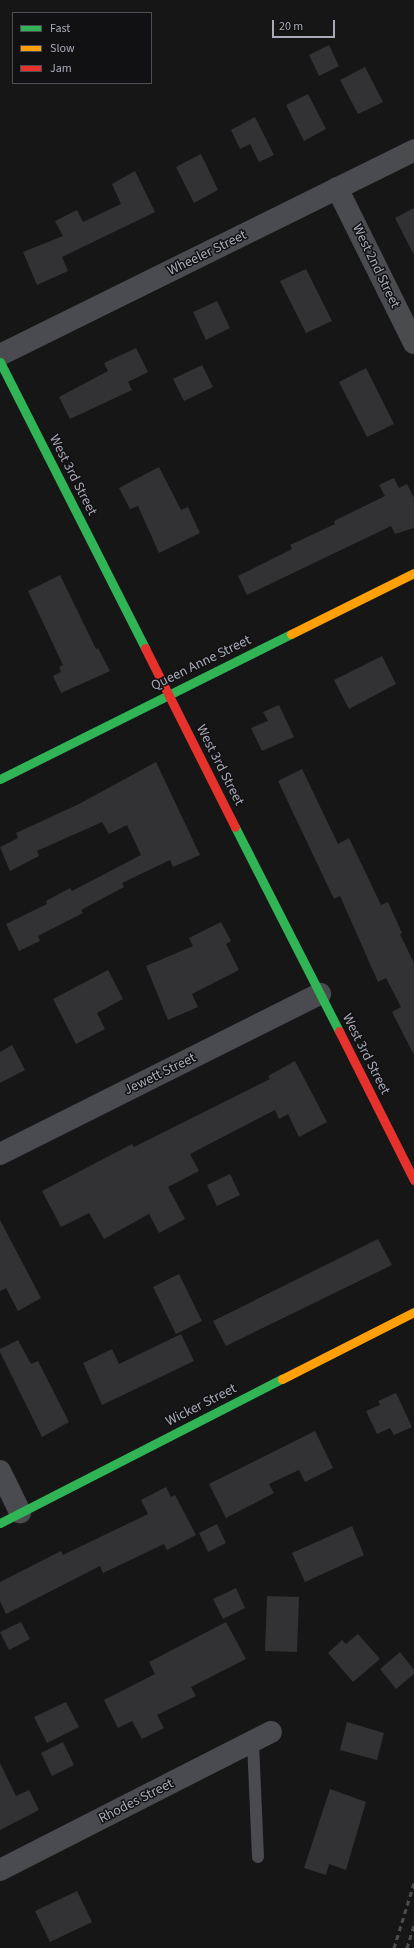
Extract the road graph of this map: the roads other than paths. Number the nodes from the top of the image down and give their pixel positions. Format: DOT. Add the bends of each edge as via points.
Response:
graph roads {
  1 [pos="414,150"];
  2 [pos="337,188"];
  3 [pos="414,343"];
  4 [pos="0,355"];
  5 [pos="0,362"];
  6 [pos="414,573"];
  7 [pos="169,695"];
  8 [pos="0,779"];
  9 [pos="320,994"];
  10 [pos="0,1154"];
  11 [pos="414,1180"];
  12 [pos="414,1312"];
  13 [pos="0,1471"];
  14 [pos="20,1512"];
  15 [pos="0,1522"];
  16 [pos="262,1737"];
  17 [pos="258,1857"];
  18 [pos="0,1870"];
  1 -- 2 [label="street, Wheeler Street"];
  2 -- 3 [label="street, West 2nd Street"];
  2 -- 4 [label="street, Wheeler Street"];
  5 -- 7 [label="street, West 3rd Street"];
  6 -- 7 [label="street, Queen Anne Street"];
  7 -- 8 [label="street, Queen Anne Street"];
  7 -- 9 [label="street, West 3rd Street"];
  9 -- 10 [label="street, Jewett Street"];
  9 -- 11 [label="street, West 3rd Street"];
  12 -- 14 [label="street, Wicker Street"];
  13 -- 14 [label="street"];
  14 -- 15 [label="street, Wicker Street"];
  16 -- 17 [label="lane"];
  16 -- 18 [label="street, Rhodes Street"];
}
